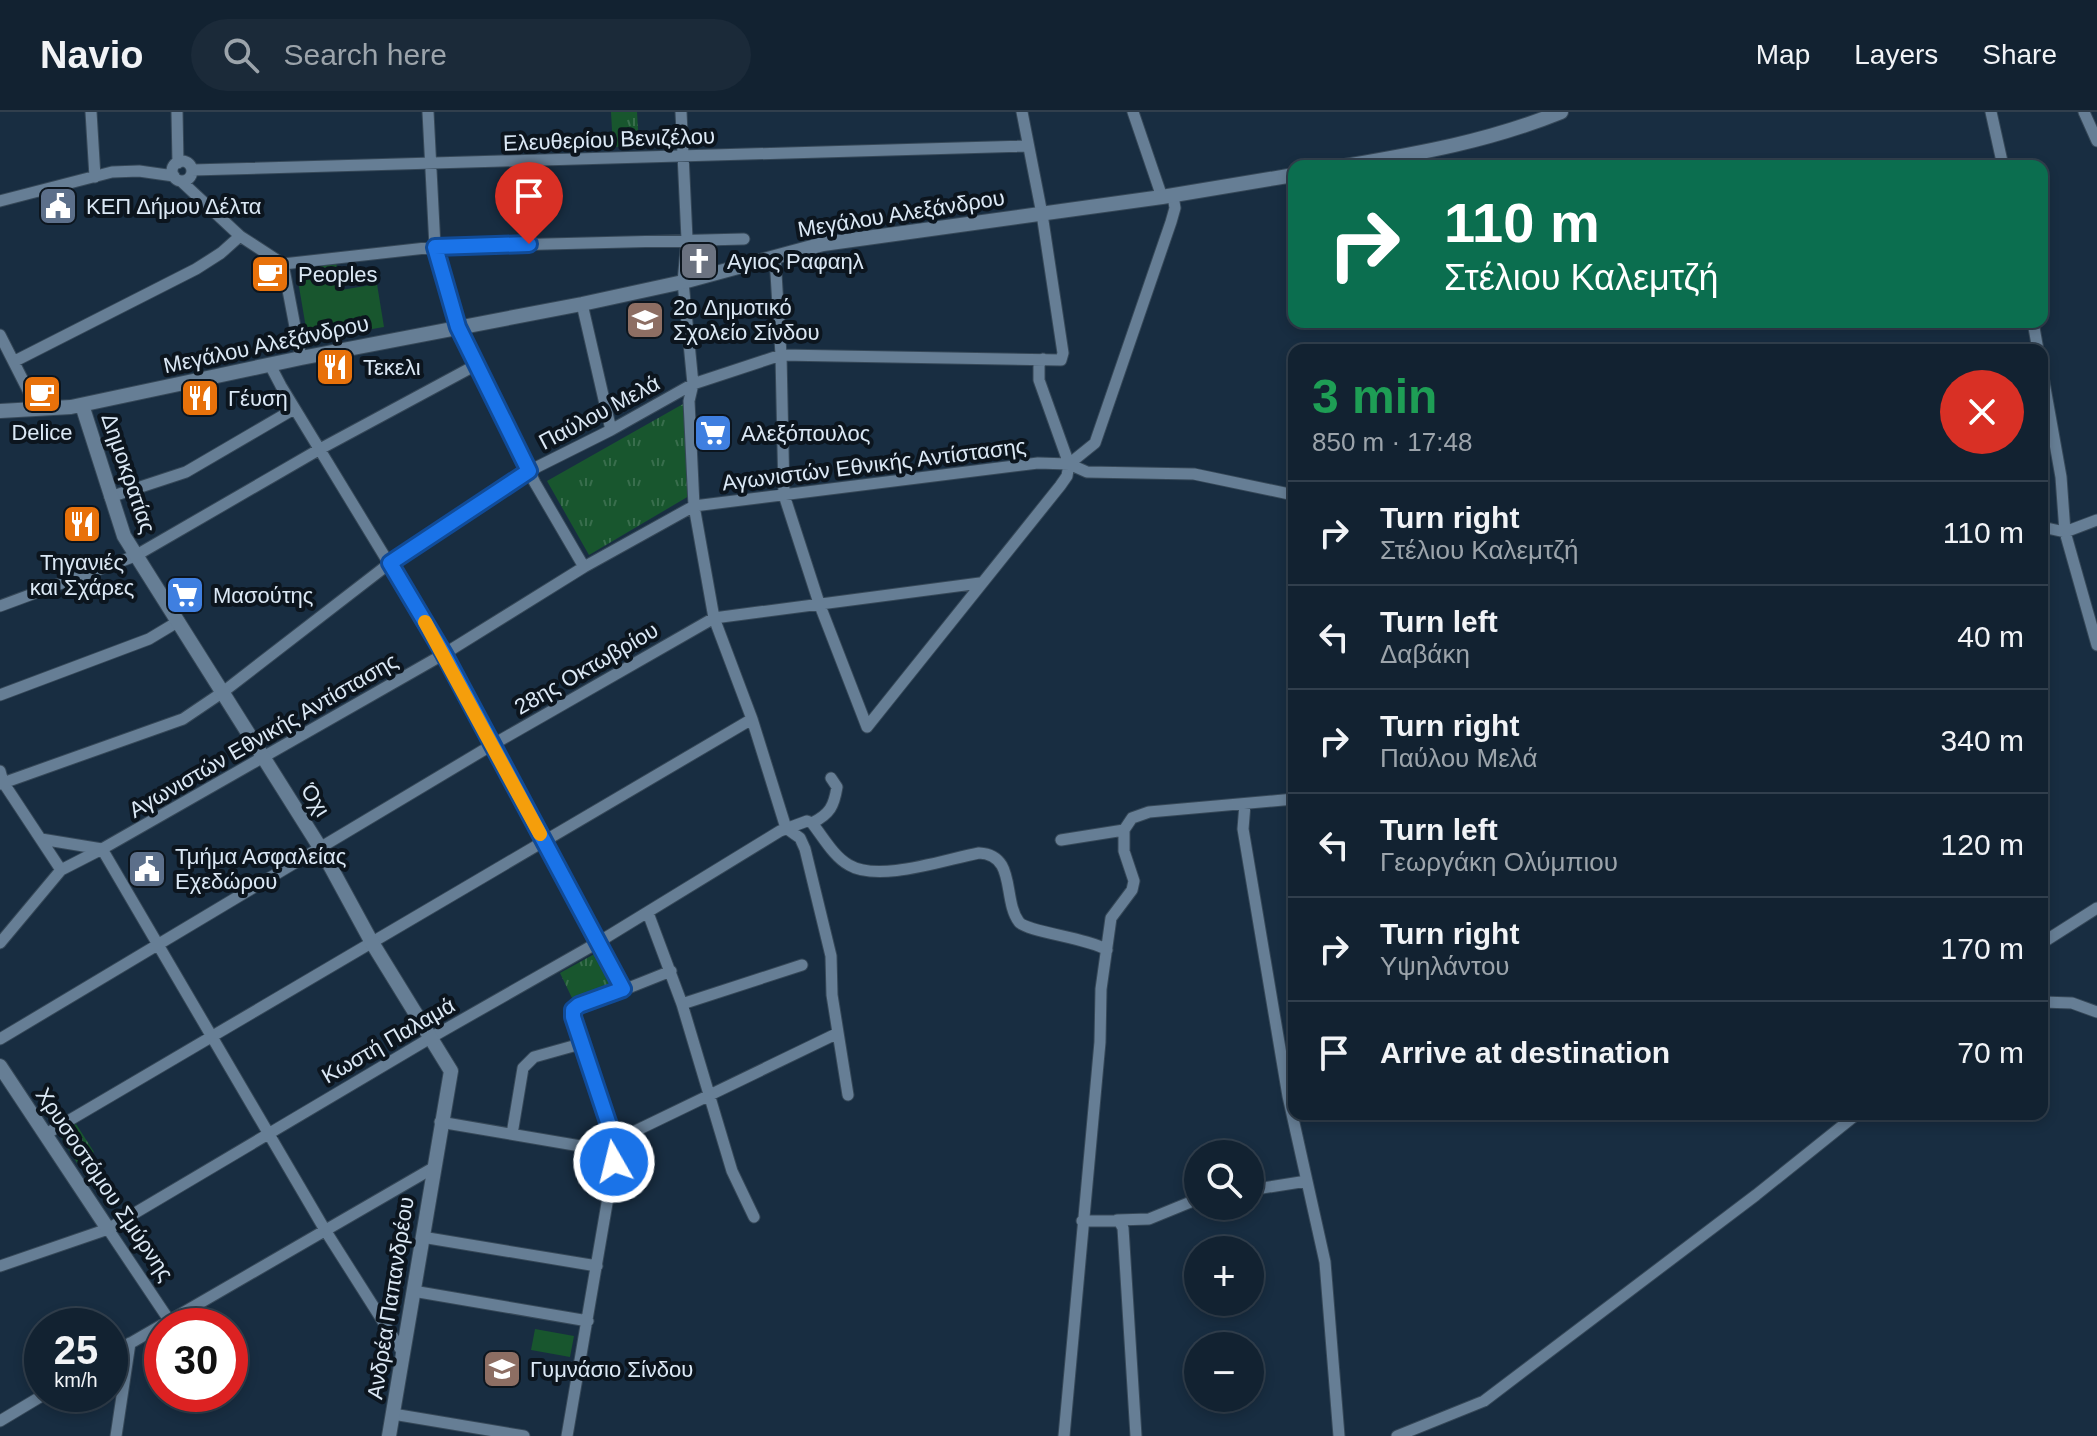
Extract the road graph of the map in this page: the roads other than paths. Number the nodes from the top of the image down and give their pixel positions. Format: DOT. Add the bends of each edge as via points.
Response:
graph roads {
  1 [pos="91,112"];
  2 [pos="177,112"];
  3 [pos="428,112"];
  4 [pos="681,112"];
  5 [pos="1022,112"];
  6 [pos="1133,112"];
  7 [pos="1561,112"];
  8 [pos="1991,112"];
  9 [pos="2084,112"];
  10 [pos="2097,141"];
  11 [pos="1028,146"];
  12 [pos="684,157"];
  13 [pos="1380,160"];
  14 [pos="2002,160"];
  15 [pos="178,163"];
  16 [pos="431,165"];
  17 [pos="192,170"];
  18 [pos="1288,176"];
  19 [pos="95,177"];
  20 [pos="177,179"];
  21 [pos="1168,196"];
  22 [pos="0,201"];
  23 [pos="1042,214"];
  24 [pos="240,236"];
  25 [pos="687,239"];
  26 [pos="744,239"];
  27 [pos="435,247"];
  28 [pos="775,257"];
  29 [pos="283,264"];
  30 [pos="683,282"];
  31 [pos="582,304"];
  32 [pos="458,327"];
  33 [pos="0,335"];
  34 [pos="781,355"];
  35 [pos="301,358"];
  36 [pos="1043,359"];
  37 [pos="15,361"];
  38 [pos="270,365"];
  39 [pos="476,365"];
  40 [pos="693,384"];
  41 [pos="2048,404"];
  42 [pos="82,405"];
  43 [pos="37,408"];
  44 [pos="294,409"];
  45 [pos="0,411"];
  46 [pos="611,430"];
  47 [pos="320,449"];
  48 [pos="1069,464"];
  49 [pos="529,471"];
  50 [pos="1288,494"];
  51 [pos="784,495"];
  52 [pos="110,497"];
  53 [pos="694,506"];
  54 [pos="2097,520"];
  55 [pos="2048,528"];
  56 [pos="2065,532"];
  57 [pos="135,556"];
  58 [pos="390,563"];
  59 [pos="584,567"];
  60 [pos="980,583"];
  61 [pos="819,603"];
  62 [pos="0,606"];
  63 [pos="714,618"];
  64 [pos="179,621"];
  65 [pos="2097,645"];
  66 [pos="444,654"];
  67 [pos="223,692"];
  68 [pos="0,695"];
  69 [pos="752,719"];
  70 [pos="492,745"];
  71 [pos="264,757"];
  72 [pos="831,778"];
  73 [pos="1,779"];
  74 [pos="1288,800"];
  75 [pos="1245,804"];
  76 [pos="812,823"];
  77 [pos="786,828"];
  78 [pos="1124,830"];
  79 [pos="41,839"];
  80 [pos="543,840"];
  81 [pos="1061,840"];
  82 [pos="102,849"];
  83 [pos="321,849"];
  84 [pos="61,870"];
  85 [pos="2097,908"];
  86 [pos="648,913"];
  87 [pos="2048,939"];
  88 [pos="371,941"];
  89 [pos="0,943"];
  90 [pos="597,943"];
  91 [pos="158,944"];
  92 [pos="1107,950"];
  93 [pos="802,965"];
  94 [pos="671,971"];
  95 [pos="623,989"];
  96 [pos="2048,1002"];
  97 [pos="682,1004"];
  98 [pos="2097,1012"];
  99 [pos="838,1033"];
  100 [pos="212,1034"];
  101 [pos="432,1037"];
  102 [pos="0,1039"];
  103 [pos="584,1043"];
  104 [pos="0,1066"];
  105 [pos="709,1095"];
  106 [pos="848,1095"];
  107 [pos="1288,1096"];
  108 [pos="1293,1120"];
  109 [pos="1850,1120"];
  110 [pos="440,1122"];
  111 [pos="271,1133"];
  112 [pos="46,1134"];
  113 [pos="512,1134"];
  114 [pos="614,1140"];
  115 [pos="433,1168"];
  116 [pos="1307,1181"];
  117 [pos="1264,1188"];
  118 [pos="1184,1205"];
  119 [pos="754,1217"];
  120 [pos="1117,1220"];
  121 [pos="1082,1221"];
  122 [pos="108,1229"];
  123 [pos="325,1230"];
  124 [pos="422,1237"];
  125 [pos="0,1266"];
  126 [pos="597,1266"];
  127 [pos="413,1291"];
  128 [pos="161,1308"];
  129 [pos="196,1308"];
  130 [pos="588,1321"];
  131 [pos="144,1336"];
  132 [pos="130,1343"];
  133 [pos="403,1353"];
  134 [pos="24,1407"];
  135 [pos="393,1414"];
  136 [pos="0,1421"];
  137 [pos="116,1436"];
  138 [pos="389,1436"];
  139 [pos="524,1436"];
  140 [pos="567,1436"];
  141 [pos="1064,1436"];
  142 [pos="1136,1436"];
  143 [pos="1339,1436"];
  144 [pos="1397,1436"];
  1 -- 19 [label="street"];
  2 -- 15 [label="street"];
  3 -- 16 [label="street"];
  4 -- 12 [label="street"];
  5 -- 11 [label="street"];
  6 -- 21 [label="street"];
  7 -- 13 [label="street" via="1460,146"];
  8 -- 14 [label="street"];
  9 -- 10 [label="street"];
  11 -- 12 [label="street, Ελευθερίου Βενιζέλου"];
  11 -- 23 [label="street"];
  12 -- 16 [label="street, Ελευθερίου Βενιζέλου"];
  12 -- 25 [label="street"];
  15 -- 17 [label="street"];
  15 -- 20 [label="street" via="172,170"];
  16 -- 17 [label="street, Ελευθερίου Βενιζέλου"];
  16 -- 27 [label="street"];
  17 -- 20 [label="street" via="189,178"];
  18 -- 21 [label="street, Μεγάλου Αλεξάνδρου"];
  19 -- 20 [label="street" via="139,171"];
  19 -- 22 [label="street"];
  20 -- 24 [label="street"];
  21 -- 23 [label="street, Μεγάλου Αλεξάνδρου"];
  21 -- 48 [label="street" via="1175,208 1171,222 1095,443"];
  23 -- 28 [label="street, Μεγάλου Αλεξάνδρου" via="823,244"];
  23 -- 36 [label="street, Παύλου Μελά" via="1063,353 1061,360"];
  24 -- 29 [label="street"];
  24 -- 37 [label="street" via="196,269"];
  25 -- 26 [label="street"];
  25 -- 27 [label="street"];
  25 -- 30 [label="street"];
  27 -- 29 [label="street"];
  27 -- 32 [label="street"];
  28 -- 30 [label="street, Μεγάλου Αλεξάνδρου"];
  28 -- 34 [label="street"];
  29 -- 35 [label="street"];
  30 -- 31 [label="street, Μεγάλου Αλεξάνδρου"];
  30 -- 40 [label="street"];
  31 -- 32 [label="street, Μεγάλου Αλεξάνδρου"];
  31 -- 46 [label="street"];
  32 -- 35 [label="street, Μεγάλου Αλεξάνδρου"];
  32 -- 39 [label="street"];
  33 -- 37 [label="street"];
  34 -- 36 [label="street, Παύλου Μελά"];
  34 -- 40 [label="street, Παύλου Μελά"];
  34 -- 51 [label="street"];
  35 -- 38 [label="street, Μεγάλου Αλεξάνδρου"];
  36 -- 48 [label="street" via="1039,380"];
  37 -- 43 [label="street"];
  38 -- 42 [label="street, Μεγάλου Αλεξάνδρου"];
  38 -- 44 [label="street"];
  39 -- 47 [label="street"];
  39 -- 49 [label="street"];
  40 -- 46 [label="street, Παύλου Μελά"];
  40 -- 53 [label="street" via="689,401"];
  41 -- 56 [label="street"];
  42 -- 43 [label="street, Μεγάλου Αλεξάνδρου"];
  42 -- 52 [label="street, Δημοκρατίας"];
  43 -- 45 [label="street, Μεγάλου Αλεξάνδρου"];
  44 -- 47 [label="street"];
  44 -- 52 [label="street" via="186,472"];
  46 -- 49 [label="street, Παύλου Μελά"];
  47 -- 57 [label="street"];
  47 -- 58 [label="street"];
  48 -- 50 [label="street, Αγωνιστών Εθνικής Αντίστασης" via="1087,472 1194,474"];
  48 -- 51 [label="street, Αγωνιστών Εθνικής Αντίστασης" via="1038,463"];
  48 -- 60 [label="street" via="1060,486"];
  49 -- 58 [label="street, Παύλου Μελά"];
  49 -- 59 [label="street"];
  51 -- 53 [label="street, Αγωνιστών Εθνικής Αντίστασης"];
  51 -- 61 [label="street"];
  52 -- 57 [label="street, Δημοκρατίας"];
  53 -- 59 [label="street, Αγωνιστών Εθνικής Αντίστασης"];
  53 -- 63 [label="street"];
  54 -- 56 [label="street"];
  55 -- 56 [label="street"];
  56 -- 65 [label="street"];
  57 -- 62 [label="street"];
  57 -- 64 [label="street, Όχι"];
  58 -- 66 [label="street"];
  58 -- 67 [label="street, Παύλου Μελά"];
  59 -- 66 [label="street, Αγωνιστών Εθνικής Αντίστασης"];
  60 -- 61 [label="street, 28ης Οκτωβρίου"];
  60 -- 61 [label="street" via="867,727"];
  61 -- 63 [label="street, 28ης Οκτωβρίου"];
  63 -- 69 [label="street"];
  63 -- 70 [label="street, 28ης Οκτωβρίου"];
  64 -- 67 [label="street, Όχι"];
  64 -- 68 [label="street" via="149,639"];
  66 -- 70 [label="street"];
  66 -- 71 [label="street, Αγωνιστών Εθνικής Αντίστασης"];
  67 -- 71 [label="street, Όχι"];
  67 -- 73 [label="street, Παύλου Μελά" via="183,719"];
  69 -- 77 [label="street"];
  69 -- 80 [label="street"];
  70 -- 80 [label="street"];
  70 -- 83 [label="street, 28ης Οκτωβρίου"];
  71 -- 82 [label="street, Αγωνιστών Εθνικής Αντίστασης"];
  71 -- 83 [label="street, Όχι"];
  72 -- 76 [label="street" via="837,787 834,805"];
  73 -- 79 [label="street"];
  74 -- 75 [label="street"];
  75 -- 78 [label="street" via="1139,814"];
  75 -- 107 [label="street" via="1243,829"];
  76 -- 77 [label="street"];
  76 -- 92 [label="street" via="839,858 871,872 988,853 1005,869 1022,925"];
  77 -- 86 [label="street, Κωστή Παλαμά"];
  77 -- 99 [label="street" via="805,849 831,956"];
  78 -- 81 [label="street"];
  78 -- 92 [label="street" via="1124,851 1134,881 1111,918"];
  79 -- 82 [label="street"];
  79 -- 84 [label="street"];
  80 -- 88 [label="street"];
  80 -- 90 [label="street"];
  82 -- 84 [label="street, Αγωνιστών Εθνικής Αντίστασης"];
  82 -- 91 [label="street"];
  83 -- 88 [label="street, Όχι"];
  83 -- 91 [label="street, 28ης Οκτωβρίου"];
  84 -- 89 [label="street, Αγωνιστών Εθνικής Αντίστασης"];
  85 -- 87 [label="street"];
  86 -- 90 [label="street, Κωστή Παλαμά"];
  86 -- 94 [label="street"];
  88 -- 100 [label="street"];
  88 -- 101 [label="street, Όχι"];
  90 -- 95 [label="street"];
  90 -- 101 [label="street, Κωστή Παλαμά"];
  91 -- 100 [label="street"];
  91 -- 102 [label="street, 28ης Οκτωβρίου"];
  92 -- 121 [label="street"];
  93 -- 97 [label="street"];
  94 -- 95 [label="street"];
  94 -- 97 [label="street"];
  95 -- 103 [label="street" via="573,1010"];
  96 -- 98 [label="street"];
  97 -- 105 [label="street"];
  99 -- 105 [label="street"];
  99 -- 106 [label="street"];
  100 -- 111 [label="street"];
  100 -- 112 [label="street"];
  101 -- 110 [label="street, Όχι" via="451,1071"];
  101 -- 111 [label="street, Κωστή Παλαμά"];
  103 -- 113 [label="street" via="527,1061"];
  103 -- 114 [label="street"];
  104 -- 112 [label="street, Χρυσοστόμου Σμύρνης"];
  105 -- 114 [label="street"];
  105 -- 119 [label="street" via="732,1171"];
  108 -- 116 [label="street"];
  109 -- 144 [label="street" via="1484,1401"];
  110 -- 113 [label="street"];
  110 -- 115 [label="street, Όχι"];
  111 -- 122 [label="street, Κωστή Παλαμά"];
  111 -- 123 [label="street"];
  112 -- 122 [label="street, Χρυσοστόμου Σμύρνης"];
  113 -- 114 [label="street" via="591,1150"];
  114 -- 126 [label="street"];
  115 -- 123 [label="street"];
  115 -- 124 [label="street, Ανδρέα Παπανδρέου"];
  116 -- 117 [label="street"];
  116 -- 143 [label="street" via="1325,1262"];
  118 -- 120 [label="street" via="1149,1219"];
  120 -- 121 [label="street"];
  120 -- 142 [label="street" via="1123,1228"];
  121 -- 141 [label="street"];
  122 -- 125 [label="street, Κωστή Παλαμά"];
  122 -- 128 [label="street, Χρυσοστόμου Σμύρνης"];
  123 -- 129 [label="street"];
  123 -- 133 [label="street"];
  124 -- 126 [label="street"];
  124 -- 127 [label="street, Ανδρέα Παπανδρέου"];
  126 -- 130 [label="street"];
  127 -- 130 [label="street"];
  127 -- 133 [label="street, Ανδρέα Παπανδρέου"];
  130 -- 140 [label="street"];
  131 -- 132 [label="street"];
  132 -- 137 [label="street"];
  133 -- 135 [label="street, Ανδρέα Παπανδρέου"];
  134 -- 136 [label="street"];
  135 -- 138 [label="street, Ανδρέα Παπανδρέου"];
  135 -- 139 [label="street"];
}
